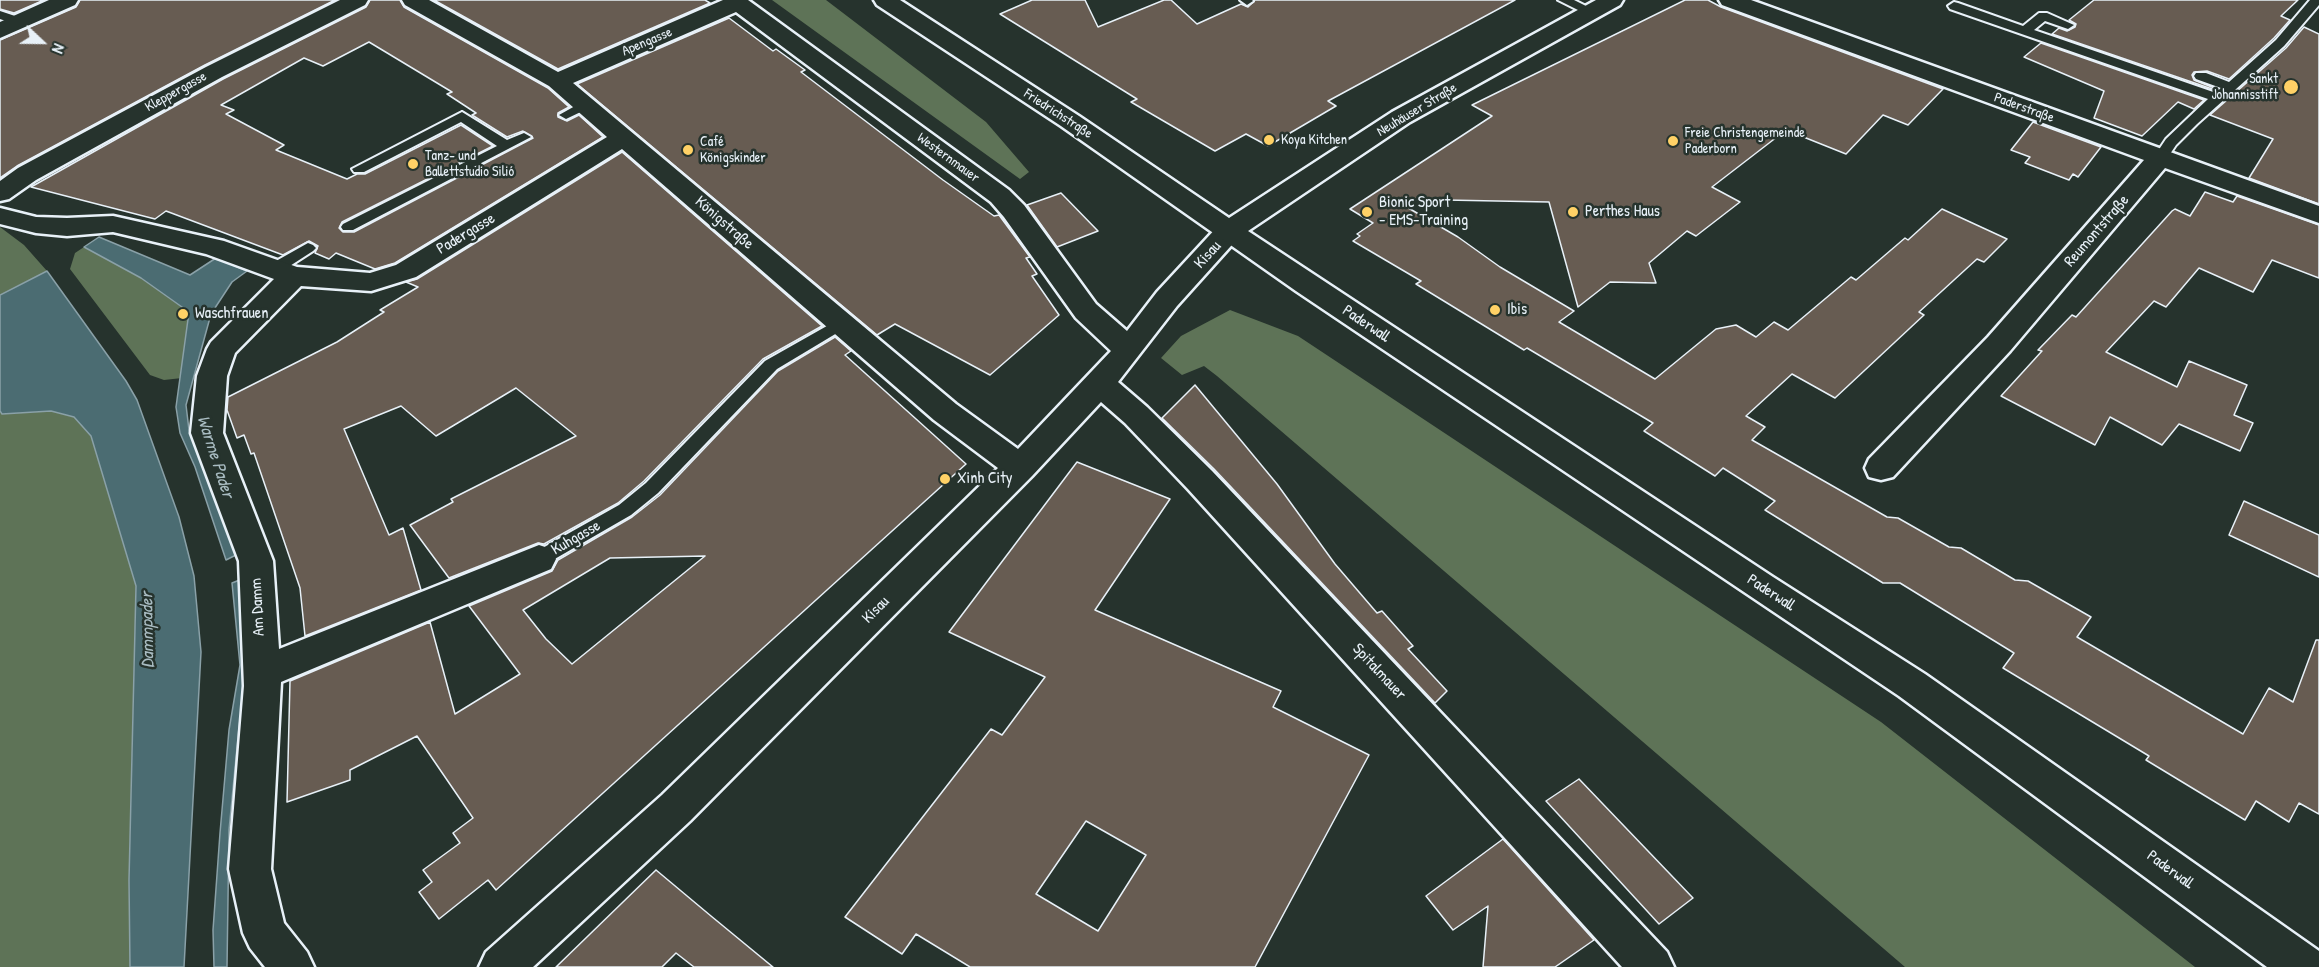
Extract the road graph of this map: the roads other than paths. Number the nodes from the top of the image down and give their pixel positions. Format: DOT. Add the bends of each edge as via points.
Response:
graph roads {
  1 [pos="67,0"];
  2 [pos="357,0"];
  3 [pos="413,0"];
  4 [pos="885,0"];
  5 [pos="1564,0"];
  6 [pos="1730,0"];
  7 [pos="2316,0"];
  8 [pos="736,1"];
  9 [pos="1601,6"];
  10 [pos="1954,6"];
  11 [pos="2068,25"];
  12 [pos="5,29"];
  13 [pos="2024,31"];
  14 [pos="2201,76"];
  15 [pos="557,81"];
  16 [pos="2231,87"];
  17 [pos="2217,99"];
  18 [pos="524,137"];
  19 [pos="624,137"];
  20 [pos="505,146"];
  21 [pos="2160,157"];
  22 [pos="359,169"];
  23 [pos="0,193"];
  24 [pos="2319,215"];
  25 [pos="0,216"];
  26 [pos="348,227"];
  27 [pos="1229,231"];
  28 [pos="292,264"];
  29 [pos="840,323"];
  30 [pos="1129,350"];
  31 [pos="1100,383"];
  32 [pos="1020,467"];
  33 [pos="1881,468"];
  34 [pos="539,559"];
  35 [pos="262,674"];
  36 [pos="292,967"];
  37 [pos="501,967"];
  38 [pos="1652,967"];
  39 [pos="2304,967"];
  1 -- 12 [label="street"];
  2 -- 23 [label="street, Kleppergasse" via="214,72 27,174"];
  3 -- 15 [label="street, Königstraße"];
  4 -- 27 [label="street, Friedrichstraße"];
  5 -- 9 [label="lane"];
  6 -- 21 [label="street, Paderstraße"];
  7 -- 16 [label="lane, Reumontstraße" via="2280,42"];
  8 -- 15 [label="street, Apengasse"];
  8 -- 30 [label="street, Westernmauer" via="1000,196 1086,311"];
  9 -- 27 [label="street, Neuhäuser Straße" via="1401,117"];
  10 -- 13 [label="lane"];
  11 -- 13 [label="lane" via="2043,16"];
  13 -- 17 [label="lane"];
  14 -- 16 [label="lane"];
  15 -- 19 [label="street, Königstraße" via="575,110"];
  16 -- 17 [label="lane, Reumontstraße"];
  17 -- 21 [label="lane, Reumontstraße"];
  18 -- 20 [label="lane"];
  19 -- 28 [label="street, Padergasse" via="406,271 371,282"];
  19 -- 29 [label="street, Königstraße"];
  20 -- 22 [label="lane" via="462,116"];
  20 -- 26 [label="lane"];
  21 -- 24 [label="street, Paderstraße"];
  21 -- 33 [label="street, Reumontstraße" via="2000,344"];
  25 -- 28 [label="street, Padergasse" via="36,225 113,224"];
  27 -- 30 [label="street, Kisau" via="1167,299"];
  27 -- 39 [label="street, Paderwall" via="1912,685"];
  28 -- 35 [label="street, Am Damm" via="222,349 212,376 207,433 256,561"];
  29 -- 32 [label="street, Königstraße" via="945,412"];
  29 -- 34 [label="lane, Kuhgasse" via="771,364 652,488 625,510"];
  30 -- 31 [label="street, Kisau"];
  31 -- 32 [label="street, Kisau"];
  31 -- 38 [label="street, Spitalmauer" via="1200,480"];
  32 -- 37 [label="street, Kisau" via="676,808"];
  34 -- 35 [label="street, Kuhgasse"];
  35 -- 36 [label="street, Am Damm" via="250,869 265,933"];
}
